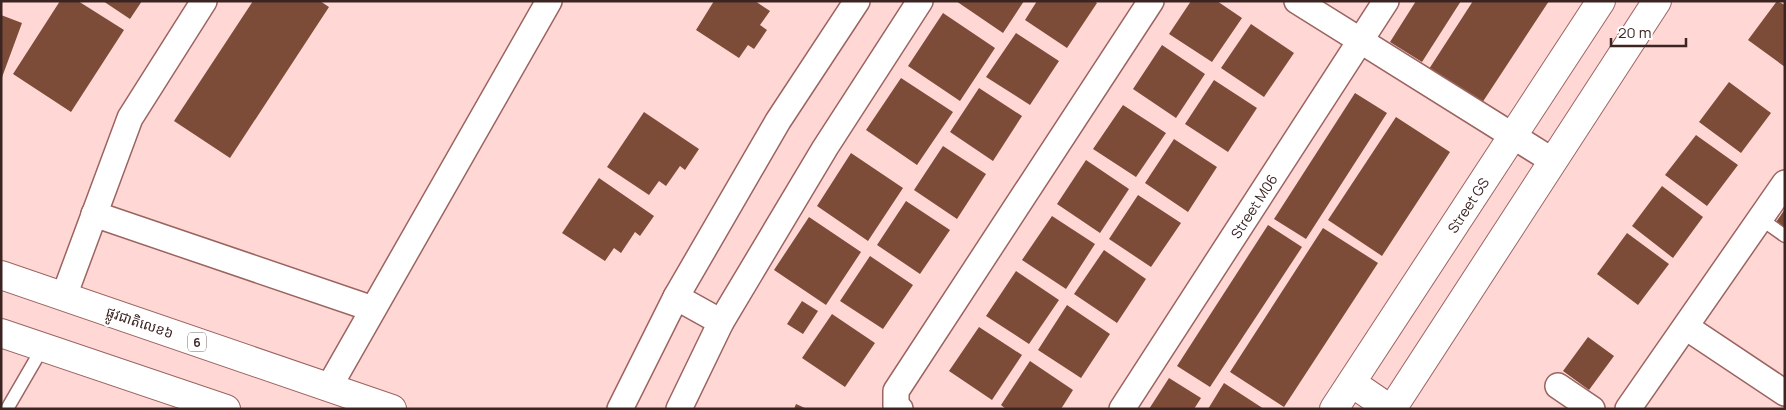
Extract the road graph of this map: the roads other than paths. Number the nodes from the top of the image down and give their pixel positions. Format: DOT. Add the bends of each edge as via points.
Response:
graph roads {
  1 [pos="204,1"];
  2 [pos="549,1"];
  3 [pos="856,1"];
  4 [pos="920,1"];
  5 [pos="1151,1"];
  6 [pos="1297,1"];
  7 [pos="1386,1"];
  8 [pos="1601,1"];
  9 [pos="1657,1"];
  10 [pos="1360,41"];
  11 [pos="1512,137"];
  12 [pos="1553,161"];
  13 [pos="1785,183"];
  14 [pos="94,214"];
  15 [pos="1762,219"];
  16 [pos="1785,236"];
  17 [pos="1,275"];
  18 [pos="64,296"];
  19 [pos="676,297"];
  20 [pos="373,309"];
  21 [pos="721,322"];
  22 [pos="1686,327"];
  23 [pos="1,333"];
  24 [pos="43,347"];
  25 [pos="1352,383"];
  26 [pos="1558,386"];
  27 [pos="329,387"];
  28 [pos="1785,393"];
  29 [pos="7,409"];
  30 [pos="226,409"];
  31 [pos="392,409"];
  32 [pos="620,409"];
  33 [pos="679,409"];
  34 [pos="900,409"];
  35 [pos="1122,409"];
  36 [pos="1334,409"];
  37 [pos="1391,409"];
  38 [pos="1592,409"];
  39 [pos="1628,409"];
  1 -- 14 [label="street" via="130,118"];
  2 -- 20 [label="street"];
  3 -- 19 [label="street" via="778,121"];
  4 -- 21 [label="street" via="825,148"];
  5 -- 34 [label="street" via="896,391 896,406"];
  6 -- 10 [label="street"];
  7 -- 10 [label="street, Street M06"];
  8 -- 11 [label="main road, Street GS"];
  9 -- 12 [label="main road"];
  10 -- 11 [label="street"];
  10 -- 35 [label="street, Street M06"];
  11 -- 12 [label="street"];
  11 -- 25 [label="main road, Street GS"];
  12 -- 37 [label="main road"];
  13 -- 15 [label="street"];
  14 -- 18 [label="street"];
  14 -- 20 [label="street"];
  15 -- 16 [label="lane"];
  15 -- 22 [label="street"];
  17 -- 18 [label="main road, ផ្លូវជាតិលេខ៦ / 6"];
  18 -- 27 [label="main road, ផ្លូវជាតិលេខ៦ / 6"];
  19 -- 21 [label="street"];
  19 -- 32 [label="street"];
  20 -- 27 [label="street"];
  21 -- 33 [label="street"];
  22 -- 28 [label="street"];
  22 -- 39 [label="street"];
  23 -- 24 [label="main road"];
  24 -- 29 [label="lane"];
  24 -- 30 [label="main road"];
  25 -- 36 [label="main road, Street GS"];
  25 -- 37 [label="main road"];
  26 -- 38 [label="street"];
  27 -- 31 [label="main road, ផ្លូវជាតិលេខ៦ / 6"];
}
